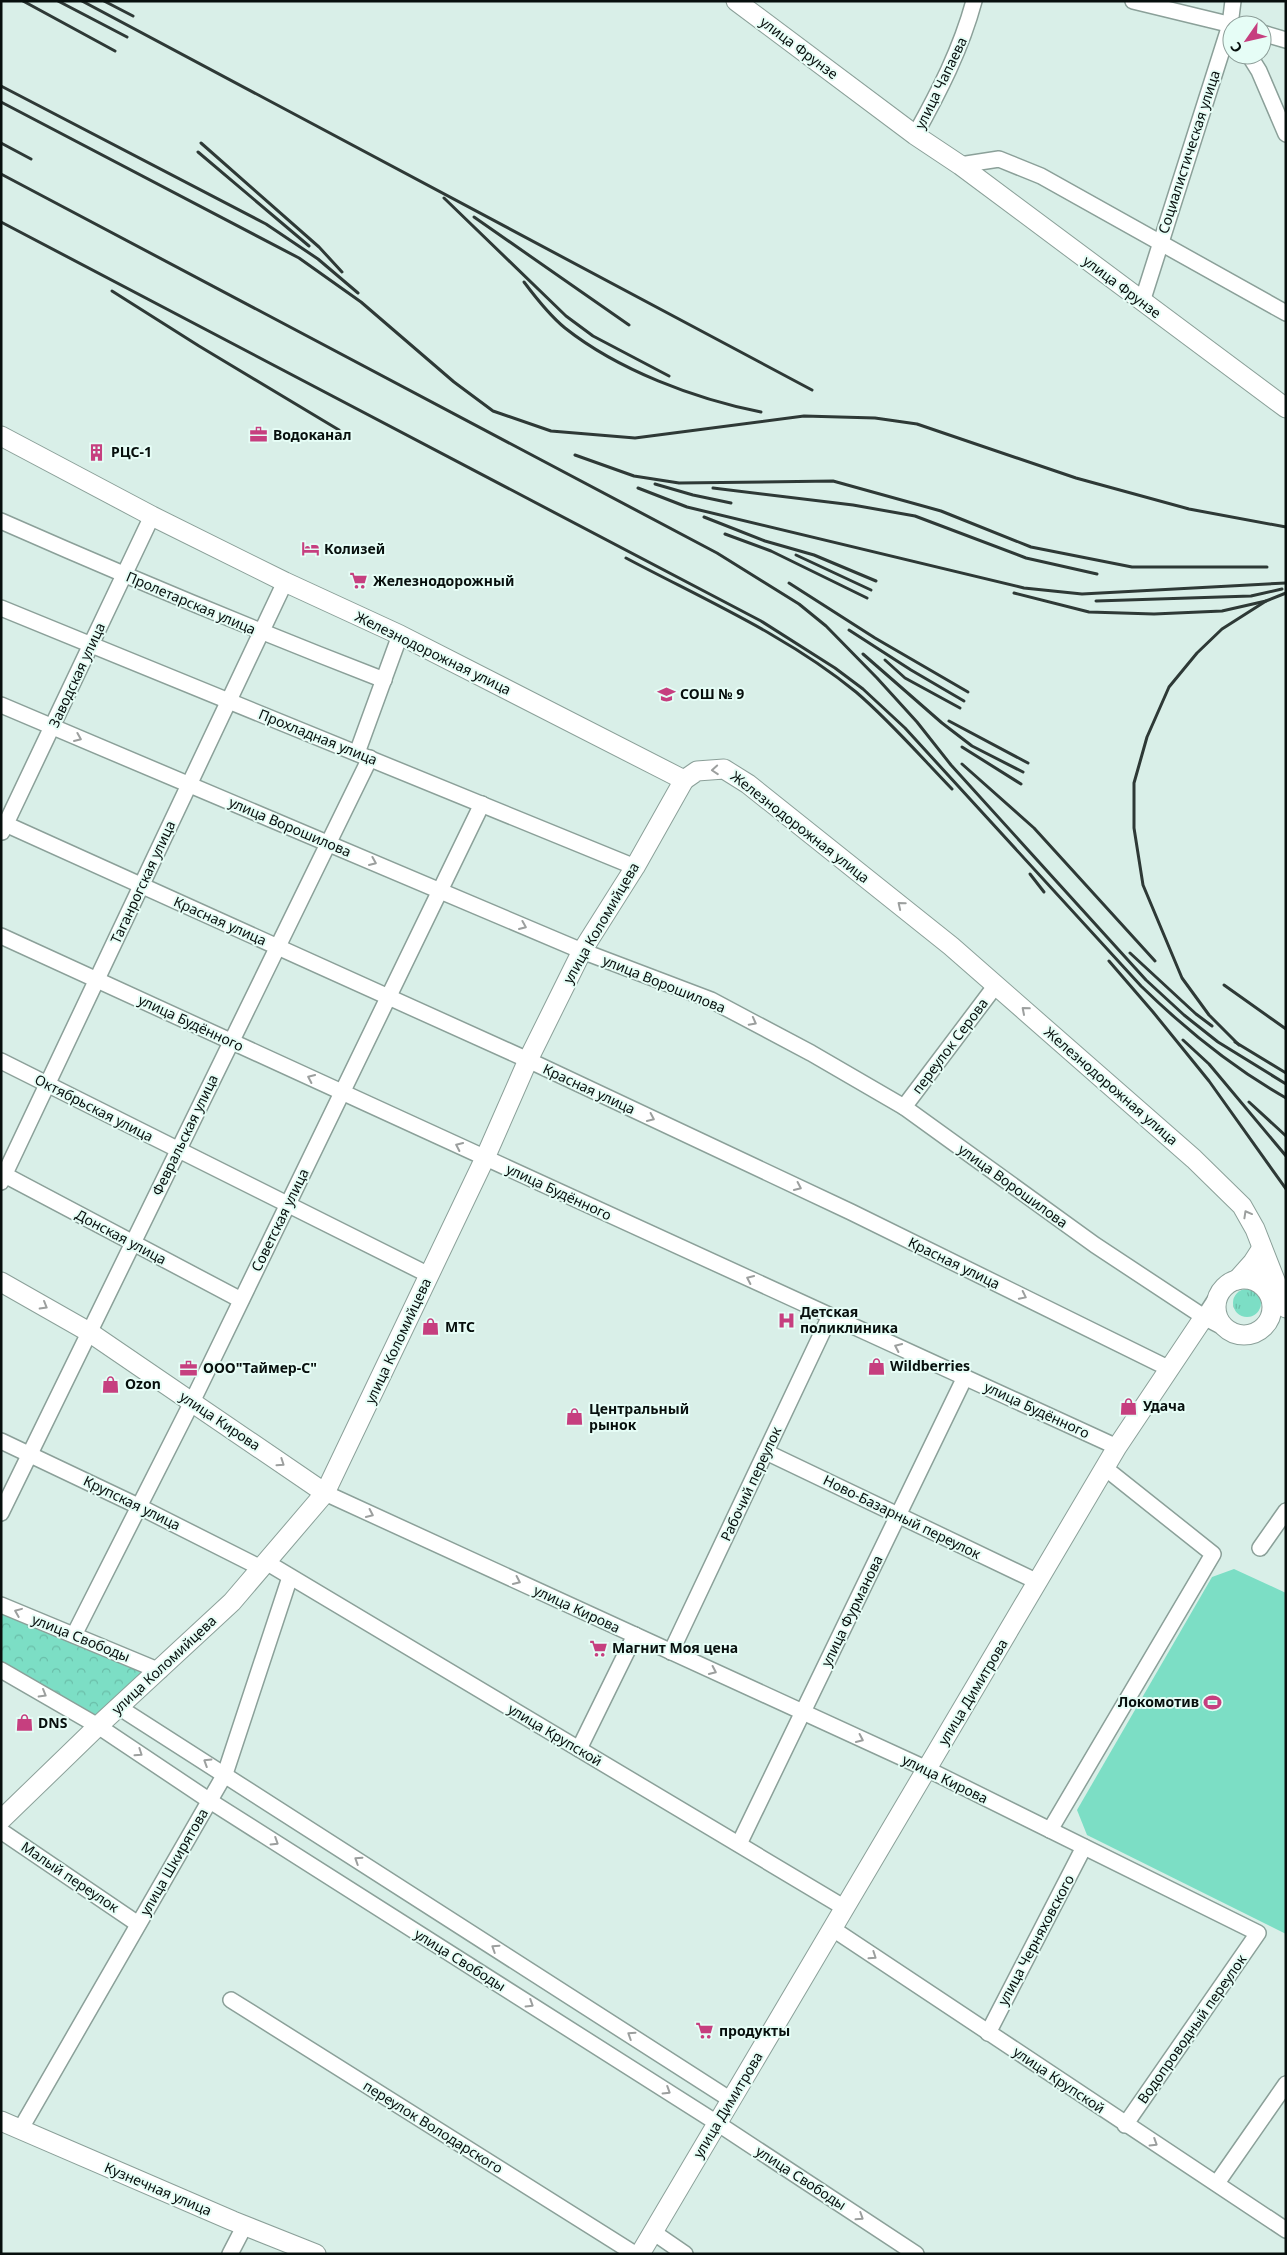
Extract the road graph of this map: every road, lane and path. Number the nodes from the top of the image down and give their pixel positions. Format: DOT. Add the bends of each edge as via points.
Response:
graph roads {
  1 [pos="736,1"];
  2 [pos="974,1"];
  3 [pos="1133,1"];
  4 [pos="1233,1"];
  5 [pos="1232,15"];
  6 [pos="1222,24"];
  7 [pos="1272,36"];
  8 [pos="1286,40"];
  9 [pos="1222,53"];
  10 [pos="1255,65"];
  11 [pos="1286,134"];
  12 [pos="915,135"];
  13 [pos="960,165"];
  14 [pos="1160,242"];
  15 [pos="1142,302"];
  16 [pos="1286,313"];
  17 [pos="1286,408"];
  18 [pos="1,436"];
  19 [pos="152,516"];
  20 [pos="1,521"];
  21 [pos="124,575"];
  22 [pos="285,582"];
  23 [pos="1,608"];
  24 [pos="261,632"];
  25 [pos="400,636"];
  26 [pos="91,644"];
  27 [pos="384,680"];
  28 [pos="229,701"];
  29 [pos="1,705"];
  30 [pos="52,727"];
  31 [pos="363,756"];
  32 [pos="684,780"];
  33 [pos="189,784"];
  34 [pos="482,804"];
  35 [pos="3,826"];
  36 [pos="328,843"];
  37 [pos="635,866"];
  38 [pos="142,885"];
  39 [pos="441,890"];
  40 [pos="1,936"];
  41 [pos="278,947"];
  42 [pos="582,951"];
  43 [pos="97,980"];
  44 [pos="996,985"];
  45 [pos="389,997"];
  46 [pos="231,1042"];
  47 [pos="528,1060"];
  48 [pos="1,1061"];
  49 [pos="48,1084"];
  50 [pos="342,1092"];
  51 [pos="904,1107"];
  52 [pos="178,1150"];
  53 [pos="485,1158"];
  54 [pos="2,1177"];
  55 [pos="288,1204"];
  56 [pos="133,1243"];
  57 [pos="1262,1248"];
  58 [pos="429,1275"];
  59 [pos="1237,1280"];
  60 [pos="1,1282"];
  61 [pos="1221,1291"];
  62 [pos="1266,1292"];
  63 [pos="242,1300"];
  64 [pos="1286,1308"];
  65 [pos="1286,1313"];
  66 [pos="830,1316"];
  67 [pos="1204,1317"];
  68 [pos="1223,1327"];
  69 [pos="90,1332"];
  70 [pos="1170,1368"];
  71 [pos="965,1377"];
  72 [pos="192,1402"];
  73 [pos="1,1440"];
  74 [pos="1117,1447"];
  75 [pos="766,1452"];
  76 [pos="30,1454"];
  77 [pos="1105,1468"];
  78 [pos="325,1494"];
  79 [pos="138,1506"];
  80 [pos="1286,1511"];
  81 [pos="1,1512"];
  82 [pos="898,1515"];
  83 [pos="1260,1548"];
  84 [pos="264,1565"];
  85 [pos="290,1577"];
  86 [pos="1038,1582"];
  87 [pos="1,1605"];
  88 [pos="74,1635"];
  89 [pos="635,1635"];
  90 [pos="672,1652"];
  91 [pos="1,1670"];
  92 [pos="160,1670"];
  93 [pos="120,1708"];
  94 [pos="802,1712"];
  95 [pos="98,1726"];
  96 [pos="579,1750"];
  97 [pos="927,1769"];
  98 [pos="225,1774"];
  99 [pos="210,1801"];
  100 [pos="1,1820"];
  101 [pos="1,1830"];
  102 [pos="1050,1830"];
  103 [pos="739,1844"];
  104 [pos="1084,1847"];
  105 [pos="845,1908"];
  106 [pos="138,1924"];
  107 [pos="833,1928"];
  108 [pos="1258,1933"];
  109 [pos="231,2000"];
  110 [pos="988,2032"];
  111 [pos="1286,2084"];
  112 [pos="731,2100"];
  113 [pos="1,2121"];
  114 [pos="717,2123"];
  115 [pos="1125,2125"];
  116 [pos="20,2130"];
  117 [pos="1217,2183"];
  118 [pos="245,2225"];
  119 [pos="1286,2230"];
  120 [pos="652,2232"];
  121 [pos="230,2254"];
  122 [pos="316,2254"];
  123 [pos="635,2254"];
  124 [pos="640,2254"];
  125 [pos="685,2254"];
  126 [pos="916,2254"];
  1 -- 12 [label="main road, улица Фрунзе"];
  2 -- 12 [label="street, улица Чапаева" via="966,30 941,88"];
  3 -- 6 [label="street"];
  4 -- 5 [label="street, Социалистическая улица"];
  7 -- 8 [label="street"];
  9 -- 14 [label="street, Социалистическая улица"];
  10 -- 11 [label="street"];
  12 -- 13 [label="main road, улица Фрунзе"];
  13 -- 14 [label="street" via="999,159 1041,176"];
  13 -- 15 [label="main road, улица Фрунзе"];
  14 -- 15 [label="street, Социалистическая улица"];
  14 -- 16 [label="street"];
  15 -- 17 [label="main road, улица Фрунзе"];
  18 -- 19 [label="main road, Железнодорожная улица"];
  19 -- 21 [label="street, Заводская улица"];
  19 -- 22 [label="main road, Железнодорожная улица"];
  20 -- 21 [label="street, Пролетарская улица"];
  21 -- 24 [label="street, Пролетарская улица"];
  21 -- 26 [label="street, Заводская улица"];
  22 -- 24 [label="street, Таганрогская улица"];
  22 -- 25 [label="main road, Железнодорожная улица"];
  23 -- 26 [label="street, Прохладная улица"];
  24 -- 27 [label="street, Пролетарская улица"];
  24 -- 28 [label="street, Таганрогская улица"];
  25 -- 27 [label="street, Февральская улица"];
  25 -- 32 [label="main road, Железнодорожная улица"];
  26 -- 28 [label="street, Прохладная улица"];
  26 -- 30 [label="street, Заводская улица"];
  27 -- 31 [label="street, Февральская улица"];
  28 -- 31 [label="street, Прохладная улица"];
  28 -- 33 [label="street, Таганрогская улица"];
  29 -- 30 [label="street, улица Ворошилова"];
  30 -- 33 [label="street, улица Ворошилова, one-way"];
  30 -- 35 [label="street, Заводская улица"];
  31 -- 34 [label="street, Прохладная улица"];
  31 -- 36 [label="street, Февральская улица"];
  32 -- 37 [label="main road, улица Коломийцева"];
  44 -- 32 [label="main road, Железнодорожная улица, one-way" via="748,784 724,769 697,771"];
  33 -- 36 [label="street, улица Ворошилова"];
  33 -- 38 [label="street, Таганрогская улица"];
  34 -- 37 [label="street, Прохладная улица"];
  34 -- 39 [label="street, Советская улица"];
  35 -- 38 [label="street, Красная улица"];
  36 -- 39 [label="street, улица Ворошилова, one-way"];
  36 -- 41 [label="street, Февральская улица"];
  37 -- 42 [label="main road, улица Коломийцева"];
  38 -- 41 [label="street, Красная улица"];
  38 -- 43 [label="street, Таганрогская улица"];
  39 -- 42 [label="street, улица Ворошилова, one-way"];
  39 -- 45 [label="street, Советская улица"];
  40 -- 43 [label="street, улица Будённого"];
  41 -- 45 [label="street, Красная улица"];
  41 -- 46 [label="street, Февральская улица"];
  42 -- 47 [label="main road, улица Коломийцева"];
  42 -- 51 [label="street, улица Ворошилова, one-way" via="711,1000"];
  43 -- 46 [label="street, улица Будённого"];
  43 -- 49 [label="street, Таганрогская улица"];
  44 -- 51 [label="street, переулок Серова"];
  57 -- 44 [label="main road, Железнодорожная улица, one-way" via="1242,1206 1194,1159"];
  45 -- 47 [label="street, Красная улица"];
  45 -- 50 [label="street, Советская улица"];
  50 -- 46 [label="street, улица Будённого, one-way"];
  46 -- 52 [label="street, Февральская улица"];
  47 -- 53 [label="main road, улица Коломийцева"];
  47 -- 70 [label="street, Красная улица, one-way" via="851,1212"];
  48 -- 49 [label="street, Октябрьская улица"];
  49 -- 52 [label="street, Октябрьская улица"];
  49 -- 54 [label="street, Таганрогская улица"];
  53 -- 50 [label="street, улица Будённого, one-way"];
  50 -- 55 [label="street, Советская улица"];
  51 -- 67 [label="street, улица Ворошилова" via="1095,1245"];
  52 -- 55 [label="street, Октябрьская улица"];
  52 -- 56 [label="street, Февральская улица"];
  53 -- 58 [label="main road, улица Коломийцева"];
  66 -- 53 [label="street, улица Будённого, one-way"];
  54 -- 56 [label="street, Донская улица"];
  55 -- 58 [label="street, Октябрьская улица"];
  55 -- 63 [label="street, Советская улица"];
  56 -- 63 [label="street, Донская улица"];
  56 -- 69 [label="street, Февральская улица"];
  57 -- 59 [label="main road"];
  57 -- 62 [label="street"];
  57 -- 64 [label="main road, Железнодорожная улица"];
  58 -- 78 [label="main road, улица Коломийцева"];
  59 -- 61 [label="main road"];
  59 -- 62 [label="main road" via="1256,1282"];
  60 -- 69 [label="main road, улица Кирова, one-way"];
  61 -- 67 [label="street, улица Димитрова"];
  61 -- 68 [label="main road" via="1216,1299 1216,1309"];
  62 -- 65 [label="street"];
  62 -- 68 [label="main road" via="1272,1305 1271,1315 1259,1330 1241,1335"];
  63 -- 72 [label="street, Советская улица"];
  71 -- 66 [label="street, улица Будённого, one-way"];
  66 -- 75 [label="street, Рабочий переулок"];
  67 -- 68 [label="street, улица Ворошилова"];
  67 -- 70 [label="main road, улица Димитрова"];
  69 -- 72 [label="main road, улица Кирова"];
  69 -- 76 [label="street, Февральская улица"];
  70 -- 74 [label="main road, улица Димитрова"];
  71 -- 74 [label="street, улица Будённого"];
  71 -- 82 [label="street, улица Фурманова"];
  72 -- 78 [label="main road, улица Кирова, one-way"];
  72 -- 79 [label="street, Советская улица"];
  73 -- 76 [label="street, Крупская улица"];
  74 -- 77 [label="main road, улица Димитрова"];
  75 -- 82 [label="street, Ново-Базарный переулок"];
  75 -- 90 [label="street, Рабочий переулок"];
  76 -- 79 [label="street, Крупская улица"];
  76 -- 81 [label="street, Февральская улица"];
  77 -- 86 [label="main road, улица Димитрова"];
  77 -- 102 [label="street" via="1212,1554"];
  78 -- 84 [label="main road, улица Коломийцева"];
  78 -- 89 [label="street, улица Кирова, one-way"];
  79 -- 84 [label="street, Крупская улица"];
  79 -- 88 [label="street, Советская улица"];
  80 -- 83 [label="street"];
  82 -- 86 [label="street, Ново-Базарный переулок"];
  82 -- 94 [label="street, улица Фурманова"];
  84 -- 85 [label="street, улица Крупской"];
  84 -- 92 [label="main road, улица Коломийцева" via="232,1602"];
  85 -- 96 [label="street, улица Крупской"];
  85 -- 98 [label="street, улица Шкирятова"];
  86 -- 97 [label="main road, улица Димитрова"];
  88 -- 87 [label="street, улица Свободы, one-way"];
  88 -- 92 [label="street, улица Свободы"];
  89 -- 90 [label="street, улица Кирова"];
  89 -- 96 [label="street"];
  90 -- 94 [label="street, улица Кирова, one-way"];
  91 -- 95 [label="street, улица Свободы, one-way"];
  92 -- 93 [label="main road, улица Коломийцева"];
  93 -- 95 [label="main road, улица Коломийцева"];
  98 -- 93 [label="street, улица Свободы, one-way"];
  94 -- 97 [label="street, улица Кирова, one-way"];
  94 -- 103 [label="street, улица Фурманова"];
  95 -- 99 [label="street, улица Свободы, one-way"];
  95 -- 100 [label="main road, улица Коломийцева"];
  96 -- 103 [label="street, улица Крупской"];
  97 -- 102 [label="street, улица Кирова"];
  97 -- 105 [label="main road, улица Димитрова"];
  98 -- 99 [label="street, улица Шкирятова"];
  112 -- 98 [label="street, улица Свободы, one-way"];
  99 -- 106 [label="street, улица Шкирятова"];
  99 -- 114 [label="street, улица Свободы, one-way"];
  101 -- 106 [label="street, Малый переулок"];
  102 -- 104 [label="street, улица Кирова"];
  103 -- 105 [label="street, улица Крупской"];
  104 -- 108 [label="street, улица Кирова"];
  104 -- 110 [label="street, улица Черняховского"];
  105 -- 107 [label="main road, улица Димитрова"];
  106 -- 116 [label="street, улица Шкирятова"];
  107 -- 110 [label="street, улица Крупской, one-way"];
  107 -- 112 [label="main road, улица Димитрова"];
  108 -- 115 [label="street, Водопроводный переулок"];
  109 -- 123 [label="street, переулок Володарского"];
  110 -- 115 [label="street, улица Крупской"];
  111 -- 117 [label="street"];
  112 -- 114 [label="main road, улица Димитрова"];
  113 -- 116 [label="main road, Кузнечная улица"];
  114 -- 120 [label="main road, улица Димитрова"];
  114 -- 126 [label="street, улица Свободы, one-way"];
  115 -- 117 [label="street, улица Крупской, one-way"];
  116 -- 118 [label="main road, Кузнечная улица"];
  117 -- 119 [label="street, улица Крупской"];
  118 -- 121 [label="street"];
  118 -- 122 [label="main road, Кузнечная улица"];
  120 -- 124 [label="main road, улица Димитрова"];
  120 -- 125 [label="street"];
}
